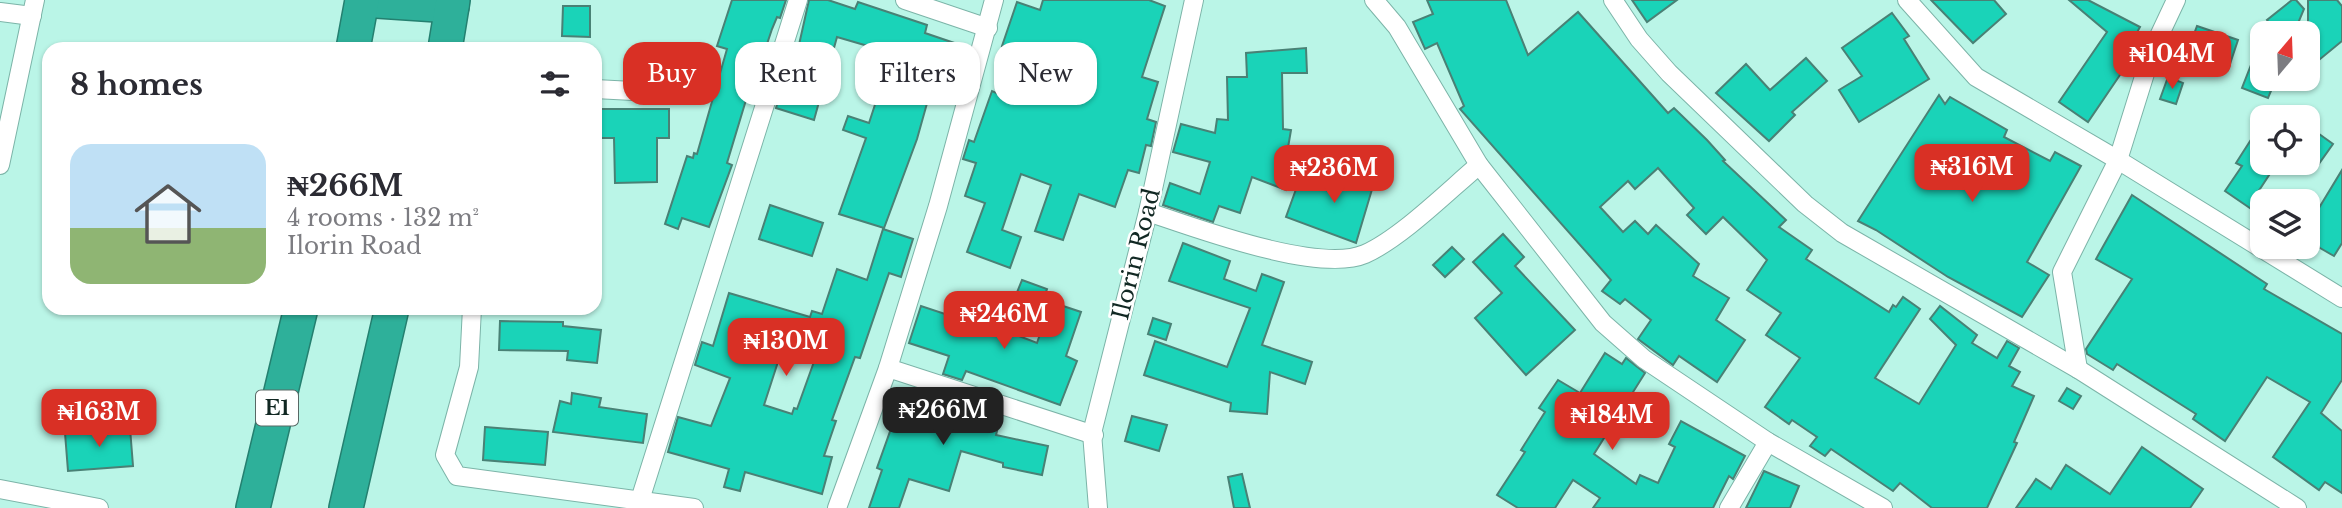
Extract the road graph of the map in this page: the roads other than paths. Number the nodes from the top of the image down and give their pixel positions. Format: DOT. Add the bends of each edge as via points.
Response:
graph roads {
  1 [pos="362,0"];
  2 [pos="798,0"];
  3 [pos="905,0"];
  4 [pos="994,0"];
  5 [pos="1194,0"];
  6 [pos="1374,0"];
  7 [pos="1612,0"];
  8 [pos="1907,0"];
  9 [pos="2176,0"];
  10 [pos="452,3"];
  11 [pos="34,8"];
  12 [pos="0,12"];
  13 [pos="988,28"];
  14 [pos="354,42"];
  15 [pos="446,42"];
  16 [pos="602,89"];
  17 [pos="623,90"];
  18 [pos="2118,160"];
  19 [pos="0,165"];
  20 [pos="1479,165"];
  21 [pos="1148,212"];
  22 [pos="2342,298"];
  23 [pos="299,315"];
  24 [pos="390,315"];
  25 [pos="472,315"];
  26 [pos="888,368"];
  27 [pos="2078,369"];
  28 [pos="1094,435"];
  29 [pos="1768,442"];
  30 [pos="0,489"];
  31 [pos="640,500"];
  32 [pos="99,508"];
  33 [pos="253,508"];
  34 [pos="346,508"];
  35 [pos="694,508"];
  36 [pos="837,508"];
  37 [pos="1098,508"];
  38 [pos="1729,508"];
  39 [pos="1883,508"];
  40 [pos="2297,508"];
  1 -- 10 [label="highway"];
  1 -- 14 [label="highway"];
  2 -- 31 [label="street"];
  3 -- 13 [label="street"];
  4 -- 13 [label="street"];
  5 -- 21 [label="street, Ilorin Road"];
  6 -- 20 [label="street" via="1397,27"];
  7 -- 27 [label="street" via="1669,73 1805,204 1842,233"];
  8 -- 18 [label="street" via="1976,77"];
  9 -- 18 [label="street" via="2152,51"];
  10 -- 15 [label="highway"];
  11 -- 12 [label="street"];
  11 -- 19 [label="street"];
  13 -- 26 [label="street"];
  16 -- 17 [label="street"];
  18 -- 22 [label="street"];
  18 -- 27 [label="street" via="2062,272"];
  20 -- 21 [label="street" via="1382,245 1362,255 1314,257 1233,240"];
  20 -- 29 [label="street" via="1603,323 1644,359"];
  21 -- 28 [label="street, Ilorin Road"];
  23 -- 33 [label="highway, E1"];
  24 -- 34 [label="highway"];
  25 -- 31 [label="street" via="469,367 445,454 457,476"];
  26 -- 28 [label="street"];
  26 -- 36 [label="street"];
  27 -- 40 [label="street"];
  28 -- 37 [label="street, Ilorin Road" via="1091,453"];
  29 -- 38 [label="street"];
  29 -- 39 [label="street"];
  30 -- 32 [label="street"];
  31 -- 35 [label="street"];
}
